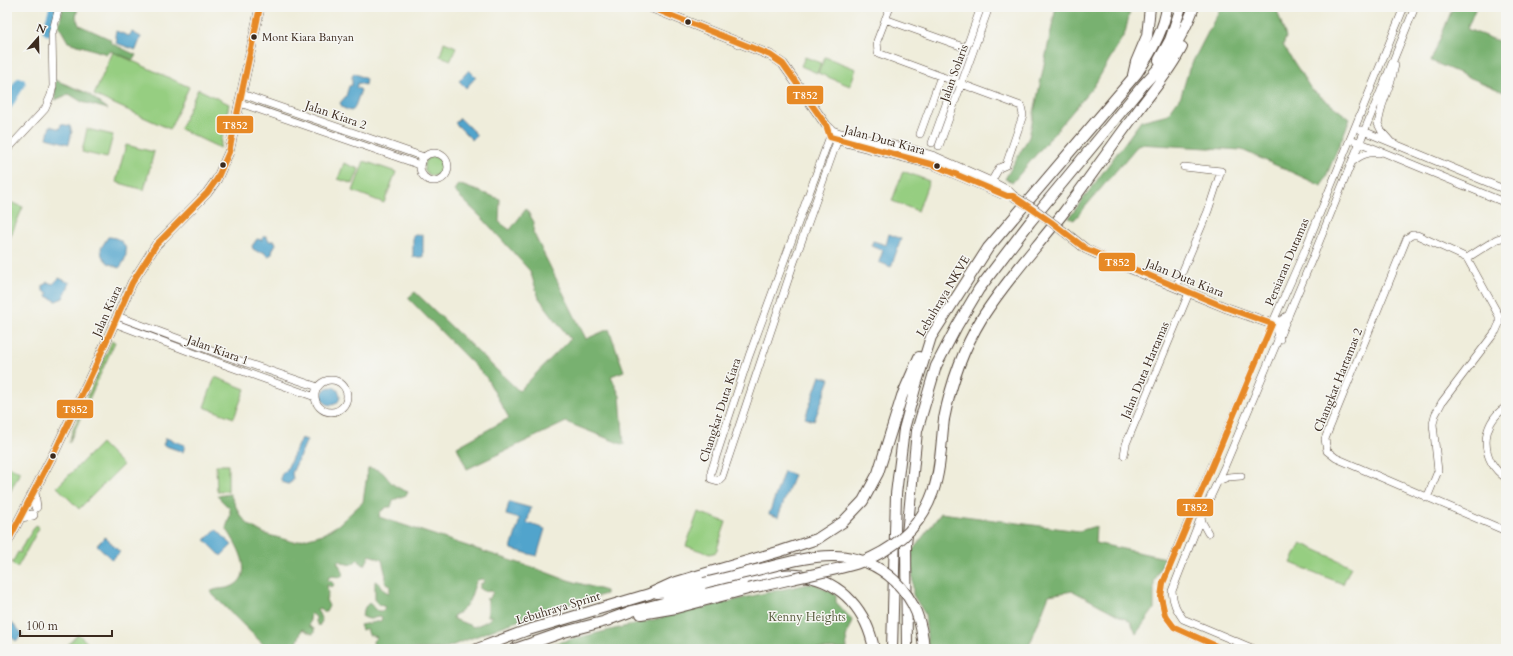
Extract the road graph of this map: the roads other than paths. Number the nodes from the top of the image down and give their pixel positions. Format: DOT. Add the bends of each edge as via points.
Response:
graph roads {
  1 [pos="59,7"];
  2 [pos="260,7"];
  3 [pos="650,7"];
  4 [pos="890,7"];
  5 [pos="981,7"];
  6 [pos="989,7"];
  7 [pos="1150,7"];
  8 [pos="1167,7"];
  9 [pos="1181,7"];
  10 [pos="1194,7"];
  11 [pos="1404,7"];
  12 [pos="1415,7"];
  13 [pos="885,19"];
  14 [pos="1184,31"];
  15 [pos="966,48"];
  16 [pos="1398,49"];
  17 [pos="941,76"];
  18 [pos="1132,79"];
  19 [pos="958,83"];
  20 [pos="1144,84"];
  21 [pos="241,98"];
  22 [pos="1355,128"];
  23 [pos="1364,132"];
  24 [pos="833,134"];
  25 [pos="920,134"];
  26 [pos="1350,139"];
  27 [pos="1360,143"];
  28 [pos="1392,143"];
  29 [pos="935,144"];
  30 [pos="7,150"];
  31 [pos="1387,154"];
  32 [pos="424,157"];
  33 [pos="930,160"];
  34 [pos="1351,163"];
  35 [pos="420,164"];
  36 [pos="1184,167"];
  37 [pos="991,182"];
  38 [pos="1506,190"];
  39 [pos="1013,196"];
  40 [pos="1506,203"];
  41 [pos="1506,236"];
  42 [pos="1467,258"];
  43 [pos="1177,285"];
  44 [pos="1189,293"];
  45 [pos="1287,317"];
  46 [pos="115,320"];
  47 [pos="1272,324"];
  48 [pos="931,337"];
  49 [pos="1279,339"];
  50 [pos="318,387"];
  51 [pos="315,396"];
  52 [pos="1506,408"];
  53 [pos="1124,456"];
  54 [pos="1241,476"];
  55 [pos="1506,478"];
  56 [pos="1218,481"];
  57 [pos="35,490"];
  58 [pos="1427,498"];
  59 [pos="1201,516"];
  60 [pos="21,517"];
  61 [pos="1506,531"];
  62 [pos="1208,533"];
  63 [pos="7,543"];
  64 [pos="649,594"];
  65 [pos="605,621"];
  66 [pos="477,649"];
  67 [pos="515,649"];
  68 [pos="874,649"];
  69 [pos="892,649"];
  70 [pos="906,649"];
  71 [pos="924,649"];
  72 [pos="1223,649"];
  73 [pos="1254,649"];
  1 -- 30 [label="street" via="52,34 51,95 44,109"];
  2 -- 21 [label="main road, Jalan Kiara"];
  3 -- 24 [label="main road" via="778,59"];
  4 -- 13 [label="street"];
  5 -- 15 [label="street, Jalan Solaris"];
  6 -- 19 [label="street, Jalan Solaris"];
  7 -- 18 [label="highway" via="1147,36"];
  8 -- 18 [label="highway, Lebuhraya NKVE" via="1150,54"];
  9 -- 20 [label="highway" via="1170,40"];
  10 -- 14 [label="highway"];
  11 -- 22 [label="street, Persiaran Dutamas"];
  12 -- 16 [label="street, Persiaran Dutamas"];
  13 -- 15 [label="street"];
  13 -- 17 [label="street" via="877,41 878,53"];
  14 -- 20 [label="highway" via="1164,63"];
  14 -- 65 [label="highway, bridge" via="1182,48 1169,70 982,318 956,370 944,419 933,490 927,507 916,525 885,552 860,562 676,608"];
  15 -- 19 [label="street, Jalan Solaris"];
  16 -- 23 [label="street, Persiaran Dutamas"];
  16 -- 28 [label="street" via="1378,124"];
  17 -- 19 [label="street"];
  17 -- 25 [label="street"];
  18 -- 48 [label="highway, Lebuhraya NKVE" via="988,248"];
  19 -- 29 [label="street, Jalan Solaris"];
  19 -- 37 [label="street" via="1022,106 1023,115 1006,164 999,168"];
  20 -- 70 [label="highway" via="1030,222 979,289 936,366 917,431 906,545"];
  21 -- 32 [label="street, Jalan Kiara 2"];
  21 -- 35 [label="street, Jalan Kiara 2"];
  21 -- 46 [label="main road, Jalan Kiara" via="229,152 217,179 156,245 132,283"];
  22 -- 23 [label="street"];
  22 -- 26 [label="street, Persiaran Dutamas"];
  23 -- 27 [label="street, Persiaran Dutamas"];
  23 -- 28 [label="street"];
  24 -- 24 [label="street, Changkat Duta Kiara" via="793,265 722,477 718,481 713,480 711,472 747,362"];
  24 -- 33 [label="main road, Jalan Duta Kiara" via="912,150"];
  26 -- 27 [label="street"];
  26 -- 47 [label="street, Persiaran Dutamas"];
  27 -- 31 [label="street"];
  27 -- 34 [label="street, Persiaran Dutamas"];
  28 -- 38 [label="street"];
  31 -- 34 [label="street" via="1370,152"];
  31 -- 40 [label="street"];
  32 -- 35 [label="street"];
  32 -- 35 [label="street" via="433,153 442,155 448,163 447,172 441,179 432,181 423,176"];
  33 -- 37 [label="main road, Jalan Duta Kiara"];
  33 -- 39 [label="main road, Jalan Duta Kiara" via="1007,196"];
  34 -- 45 [label="street, Persiaran Dutamas"];
  36 -- 43 [label="street" via="1221,171 1208,211"];
  37 -- 39 [label="main road, Jalan Duta Kiara"];
  39 -- 43 [label="main road, Jalan Duta Kiara, bridge" via="1086,249"];
  41 -- 42 [label="street"];
  42 -- 58 [label="street" via="1499,316 1499,324 1435,414 1433,424 1438,471"];
  42 -- 58 [label="street, Changkat Hartamas 2" via="1417,235 1407,238 1325,439 1327,451 1336,458"];
  43 -- 44 [label="main road, Jalan Duta Kiara"];
  44 -- 47 [label="main road, Jalan Duta Kiara"];
  44 -- 53 [label="street, Jalan Duta Hartamas" via="1126,444"];
  45 -- 47 [label="main road"];
  45 -- 49 [label="street, Persiaran Dutamas"];
  46 -- 50 [label="street, Jalan Kiara 1"];
  46 -- 51 [label="street, Jalan Kiara 1" via="217,362"];
  46 -- 57 [label="main road, Jalan Kiara"];
  47 -- 49 [label="main road" via="1277,328"];
  47 -- 72 [label="street, Persiaran Dutamas" via="1163,583 1161,597 1165,615 1174,627"];
  48 -- 64 [label="highway" via="902,396 878,473 863,501 843,522 817,539 673,583"];
  48 -- 69 [label="highway, Lebuhraya NKVE" via="904,429 896,487"];
  49 -- 56 [label="street, Persiaran Dutamas"];
  50 -- 51 [label="street"];
  50 -- 51 [label="street" via="326,381 341,383 346,392 346,402 338,410 327,411 318,406"];
  52 -- 55 [label="street" via="1497,413 1489,426 1486,449 1491,465"];
  54 -- 56 [label="street"];
  56 -- 59 [label="street, Persiaran Dutamas"];
  57 -- 60 [label="main road, Jalan Kiara"];
  57 -- 60 [label="main road" via="34,511"];
  58 -- 61 [label="street, Changkat Hartamas 2"];
  59 -- 62 [label="street"];
  59 -- 73 [label="street, Persiaran Dutamas" via="1172,591 1176,610 1183,619"];
  60 -- 63 [label="main road, Jalan Kiara"];
  64 -- 66 [label="highway, Lebuhraya Sprint" via="525,631"];
  64 -- 71 [label="highway, bridge" via="672,592 798,560 826,556 853,558 871,564 900,586 915,608 922,629"];
  65 -- 67 [label="highway, Lebuhraya Sprint"];
  65 -- 68 [label="highway" via="632,611 767,576 804,575 819,580 847,596 862,614 871,633"];
}
